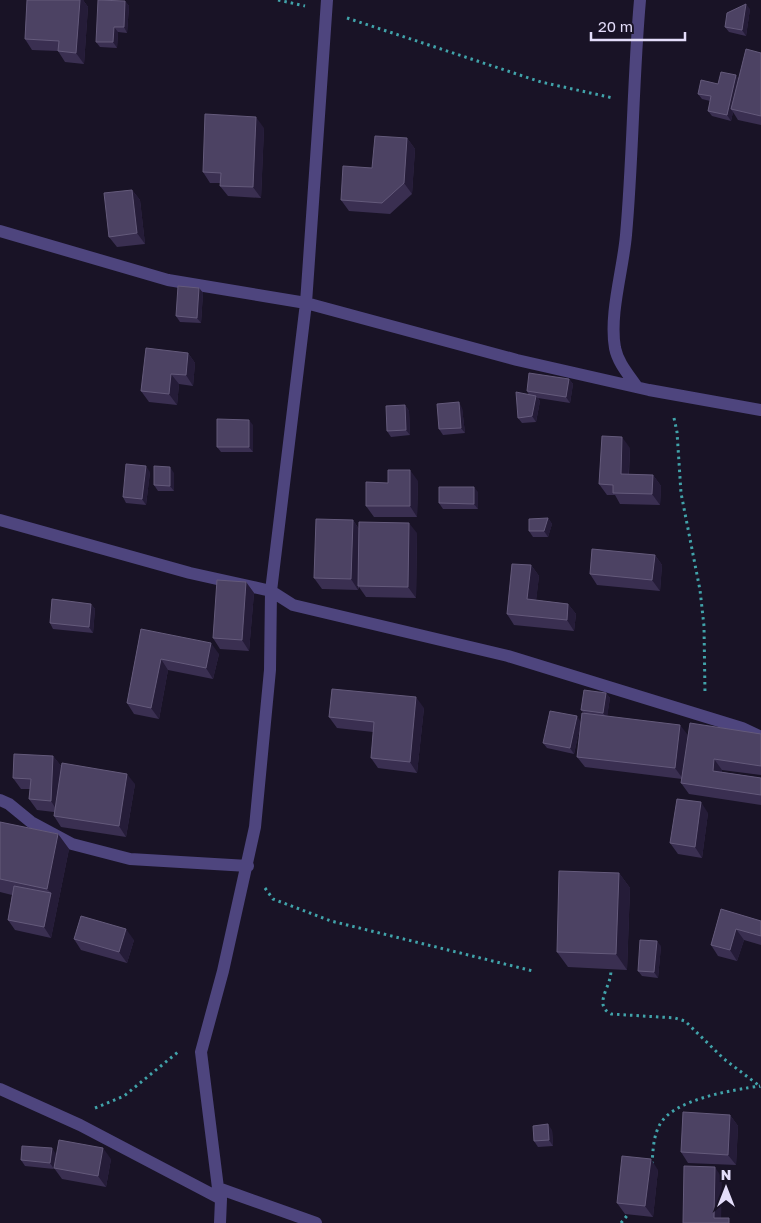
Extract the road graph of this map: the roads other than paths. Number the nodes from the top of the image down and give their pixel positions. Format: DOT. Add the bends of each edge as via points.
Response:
graph roads {
  1 [pos="640,0"];
  2 [pos="326,5"];
  3 [pos="0,231"];
  4 [pos="306,302"];
  5 [pos="643,388"];
  6 [pos="761,410"];
  7 [pos="0,520"];
  8 [pos="271,591"];
  9 [pos="761,737"];
  10 [pos="0,800"];
  11 [pos="248,866"];
  12 [pos="0,1089"];
  13 [pos="219,1193"];
  14 [pos="220,1223"];
  15 [pos="316,1223"];
  1 -- 5 [label="street" via="626,238 614,331 619,360"];
  2 -- 4 [label="street"];
  3 -- 4 [label="street" via="168,280"];
  4 -- 5 [label="street" via="517,360"];
  4 -- 8 [label="street"];
  5 -- 6 [label="street"];
  7 -- 8 [label="street" via="190,573"];
  8 -- 9 [label="street" via="293,605 508,656 742,728"];
  8 -- 11 [label="street" via="270,670 255,827"];
  10 -- 11 [label="street" via="31,822 72,844 130,859"];
  11 -- 13 [label="street" via="201,1052"];
  12 -- 13 [label="street"];
  13 -- 14 [label="street"];
  13 -- 15 [label="street"];
}
